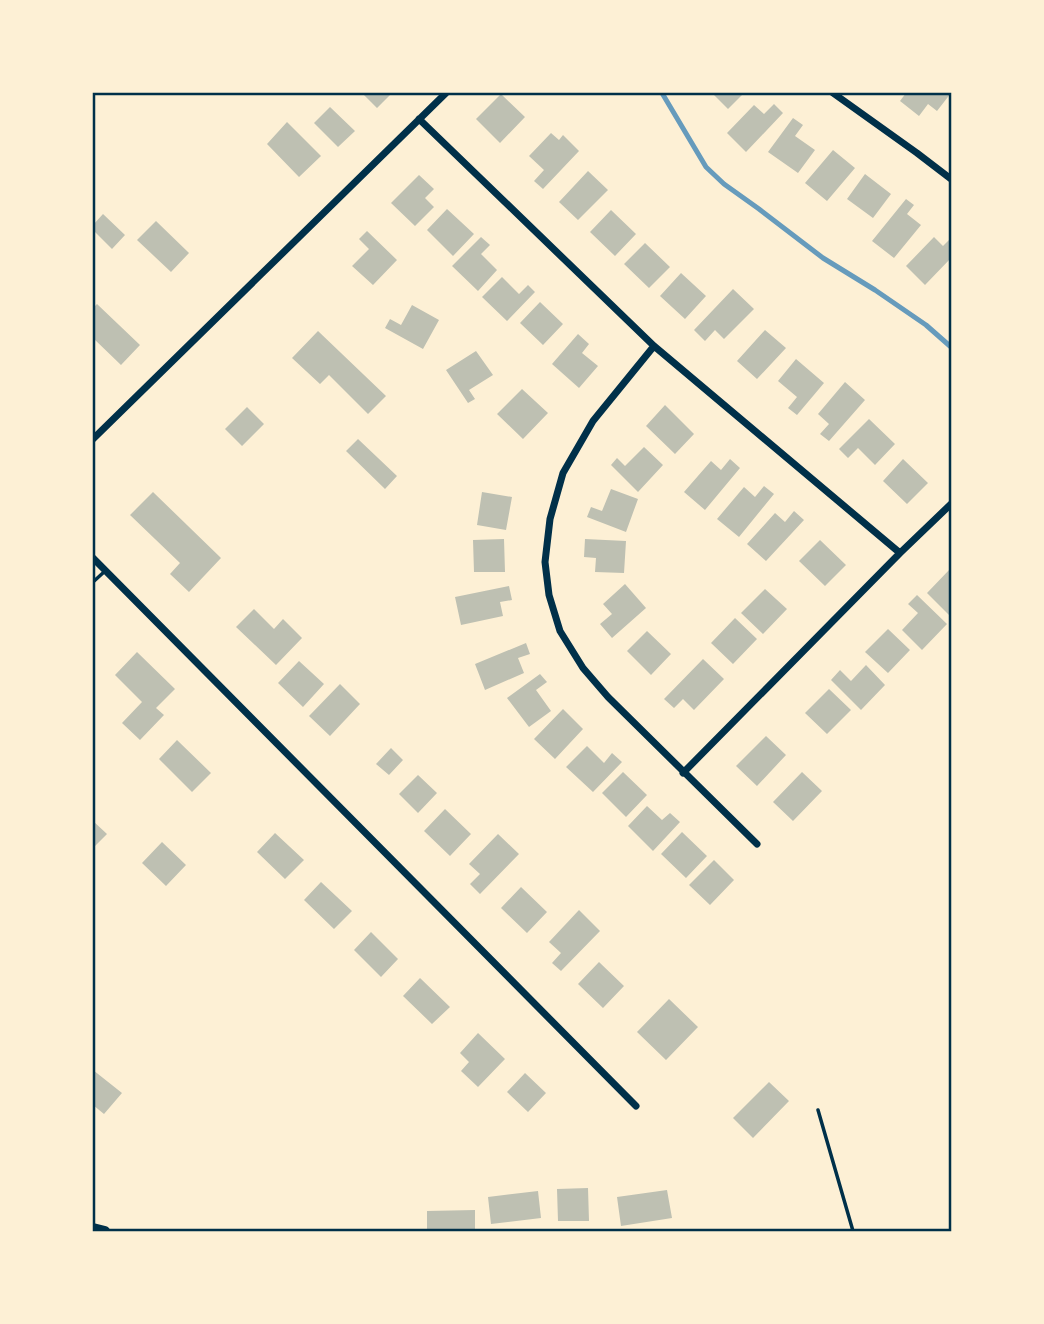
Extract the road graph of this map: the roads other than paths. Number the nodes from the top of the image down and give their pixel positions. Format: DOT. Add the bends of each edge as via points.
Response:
graph roads {
  1 [pos="446,93"];
  2 [pos="833,93"];
  3 [pos="419,119"];
  4 [pos="951,179"];
  5 [pos="654,346"];
  6 [pos="93,439"];
  7 [pos="951,503"];
  8 [pos="900,553"];
  9 [pos="93,558"];
  10 [pos="106,571"];
  11 [pos="93,582"];
  12 [pos="683,773"];
  13 [pos="757,844"];
  14 [pos="636,1106"];
  15 [pos="818,1110"];
  16 [pos="93,1228"];
  17 [pos="105,1231"];
  18 [pos="853,1231"];
  1 -- 3 [label="street"];
  2 -- 4 [label="street"];
  3 -- 5 [label="street"];
  3 -- 6 [label="street"];
  5 -- 8 [label="street"];
  5 -- 12 [label="street" via="593,421 563,474 550,519 545,562 560,631 583,668"];
  7 -- 8 [label="street"];
  8 -- 12 [label="street"];
  9 -- 10 [label="street"];
  10 -- 11 [label="lane"];
  10 -- 14 [label="street"];
  12 -- 13 [label="street"];
  15 -- 18 [label="lane"];
  16 -- 17 [label="main road"];
}
